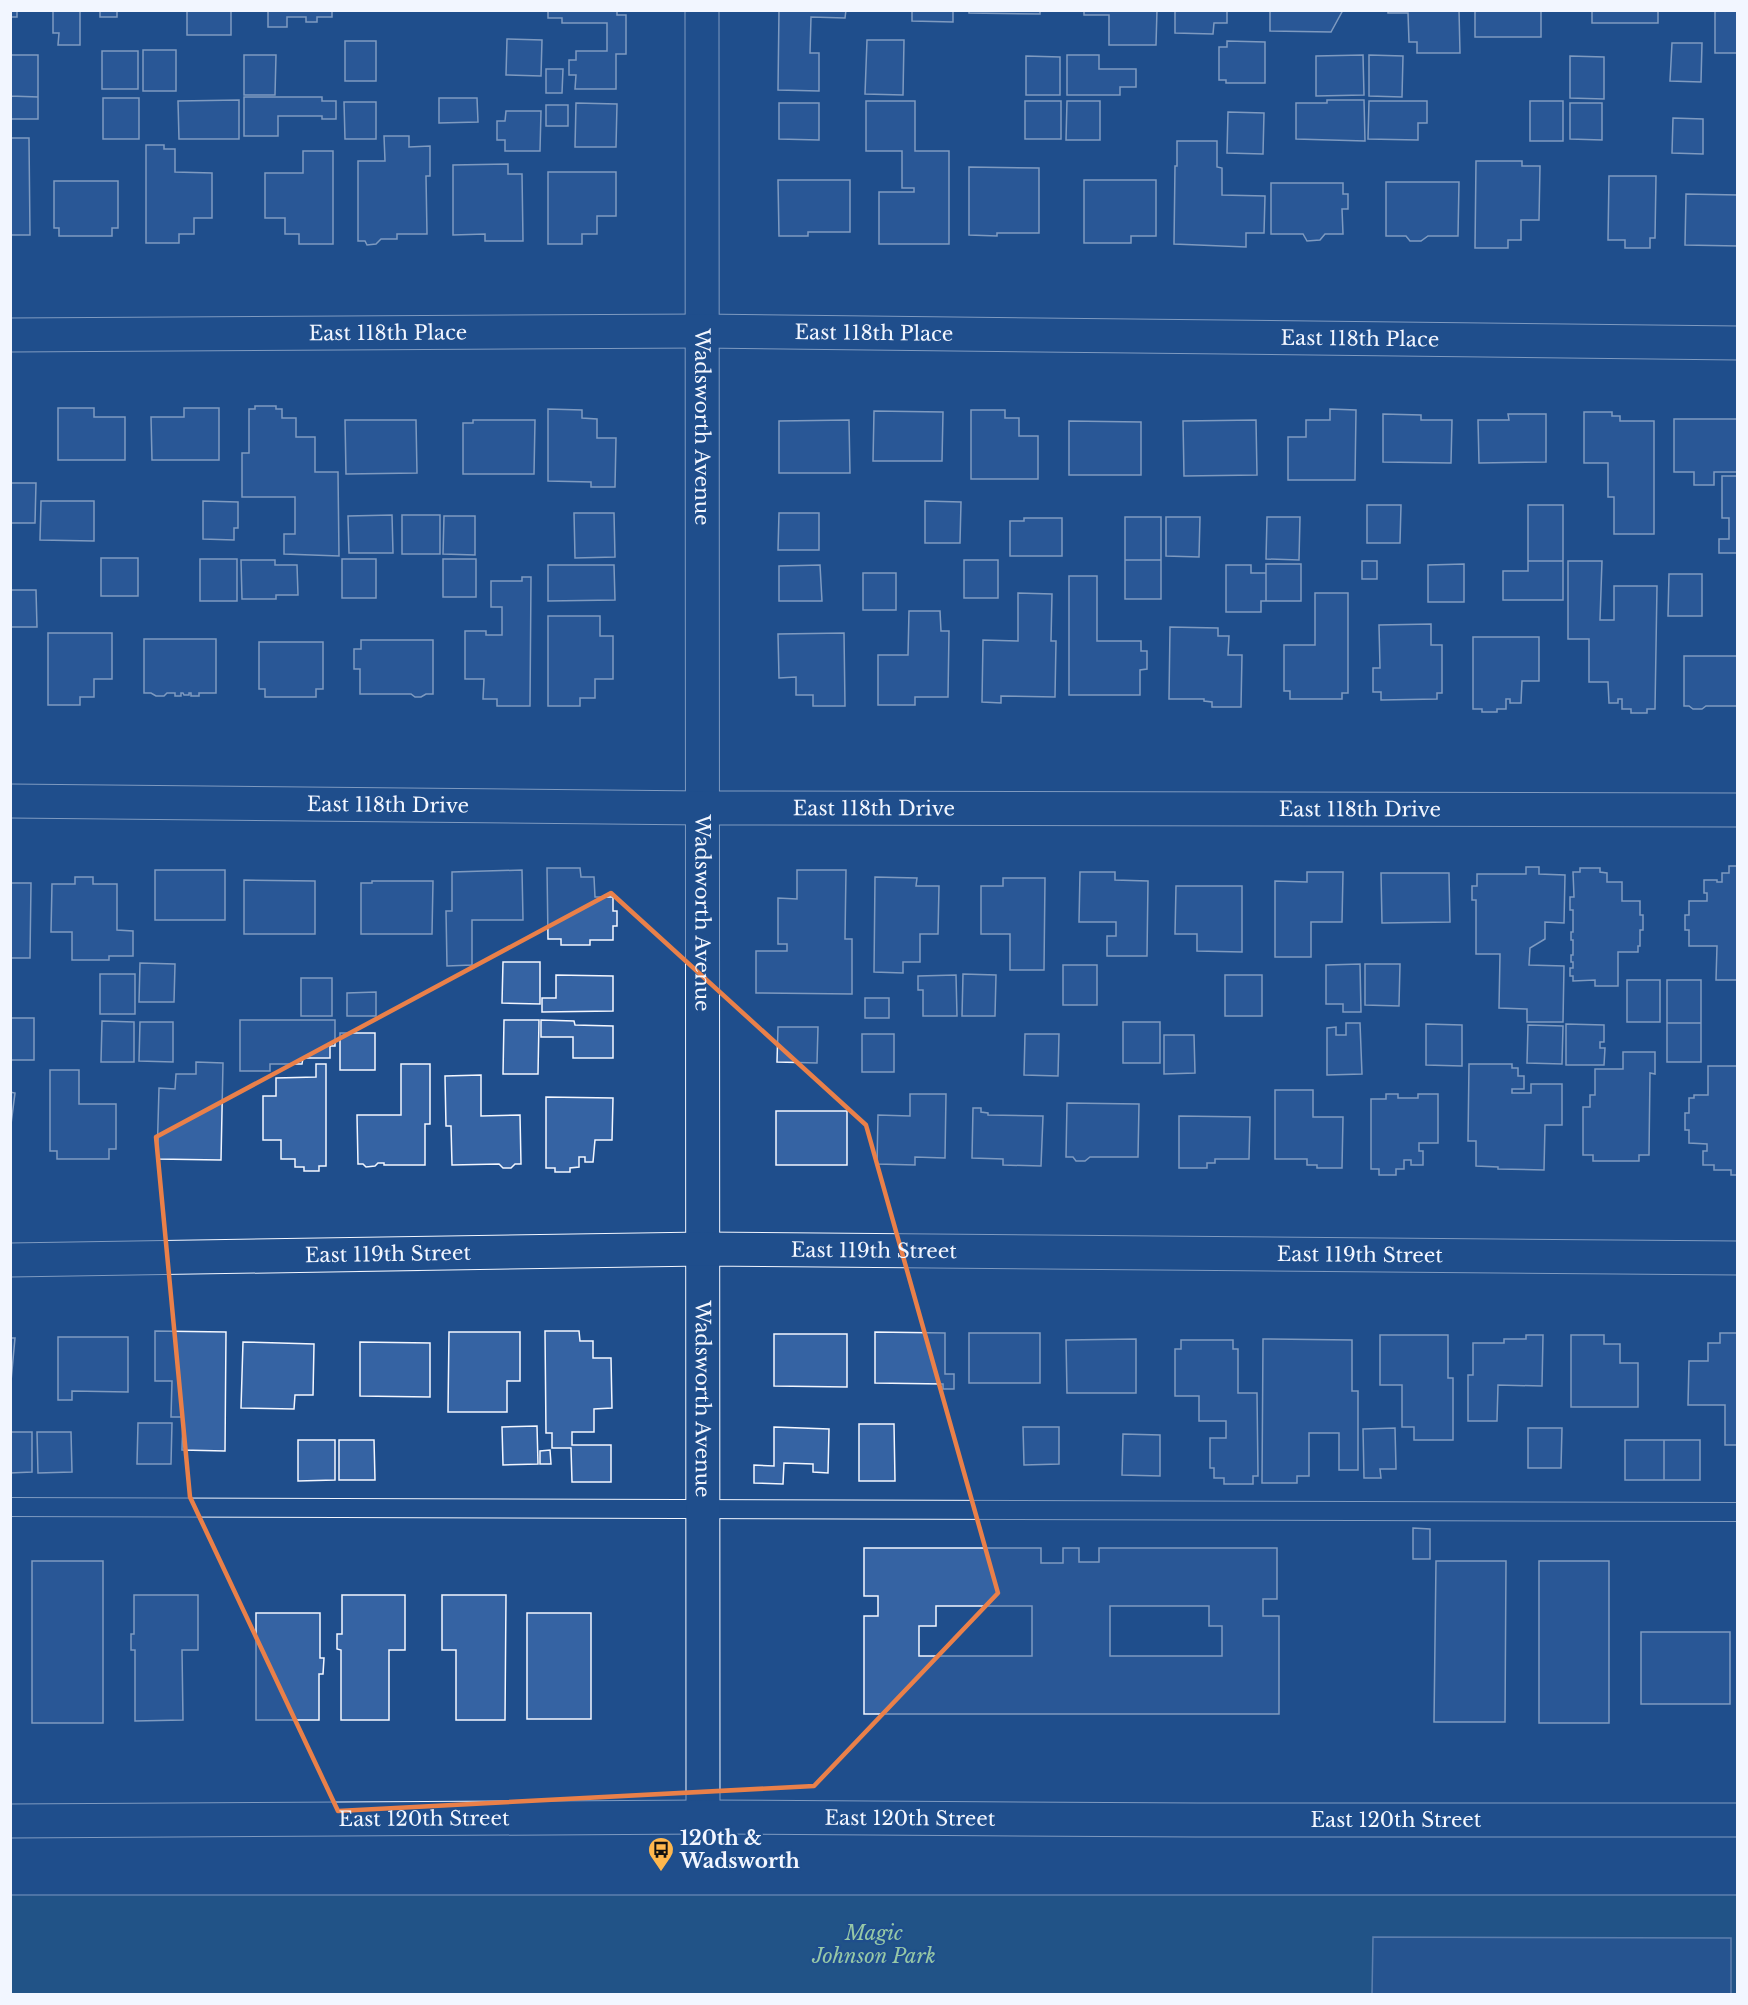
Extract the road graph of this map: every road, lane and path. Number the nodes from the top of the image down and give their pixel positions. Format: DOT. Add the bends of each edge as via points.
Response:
graph roads {
  1 [pos="702,10"];
  2 [pos="702,331"];
  3 [pos="10,335"];
  4 [pos="1737,343"];
  5 [pos="10,801"];
  6 [pos="703,808"];
  7 [pos="1737,810"];
  8 [pos="703,1249"];
  9 [pos="1737,1258"];
  10 [pos="10,1260"];
  11 [pos="10,1508"];
  12 [pos="703,1508"];
  13 [pos="1737,1512"];
  14 [pos="703,1817"];
  15 [pos="10,1821"];
  16 [pos="1737,1821"];
  1 -- 2 [label="street, Wadsworth Avenue"];
  2 -- 3 [label="street, East 118th Place"];
  2 -- 4 [label="street, East 118th Place"];
  2 -- 6 [label="street, Wadsworth Avenue"];
  5 -- 6 [label="street, East 118th Drive"];
  6 -- 7 [label="street, East 118th Drive"];
  6 -- 8 [label="street, Wadsworth Avenue"];
  8 -- 9 [label="street, East 119th Street"];
  8 -- 10 [label="street, East 119th Street"];
  8 -- 12 [label="street, Wadsworth Avenue"];
  11 -- 12 [label="lane"];
  12 -- 13 [label="lane"];
  12 -- 14 [label="street, Wadsworth Avenue"];
  14 -- 15 [label="street, East 120th Street"];
  14 -- 16 [label="street, East 120th Street"];
}
